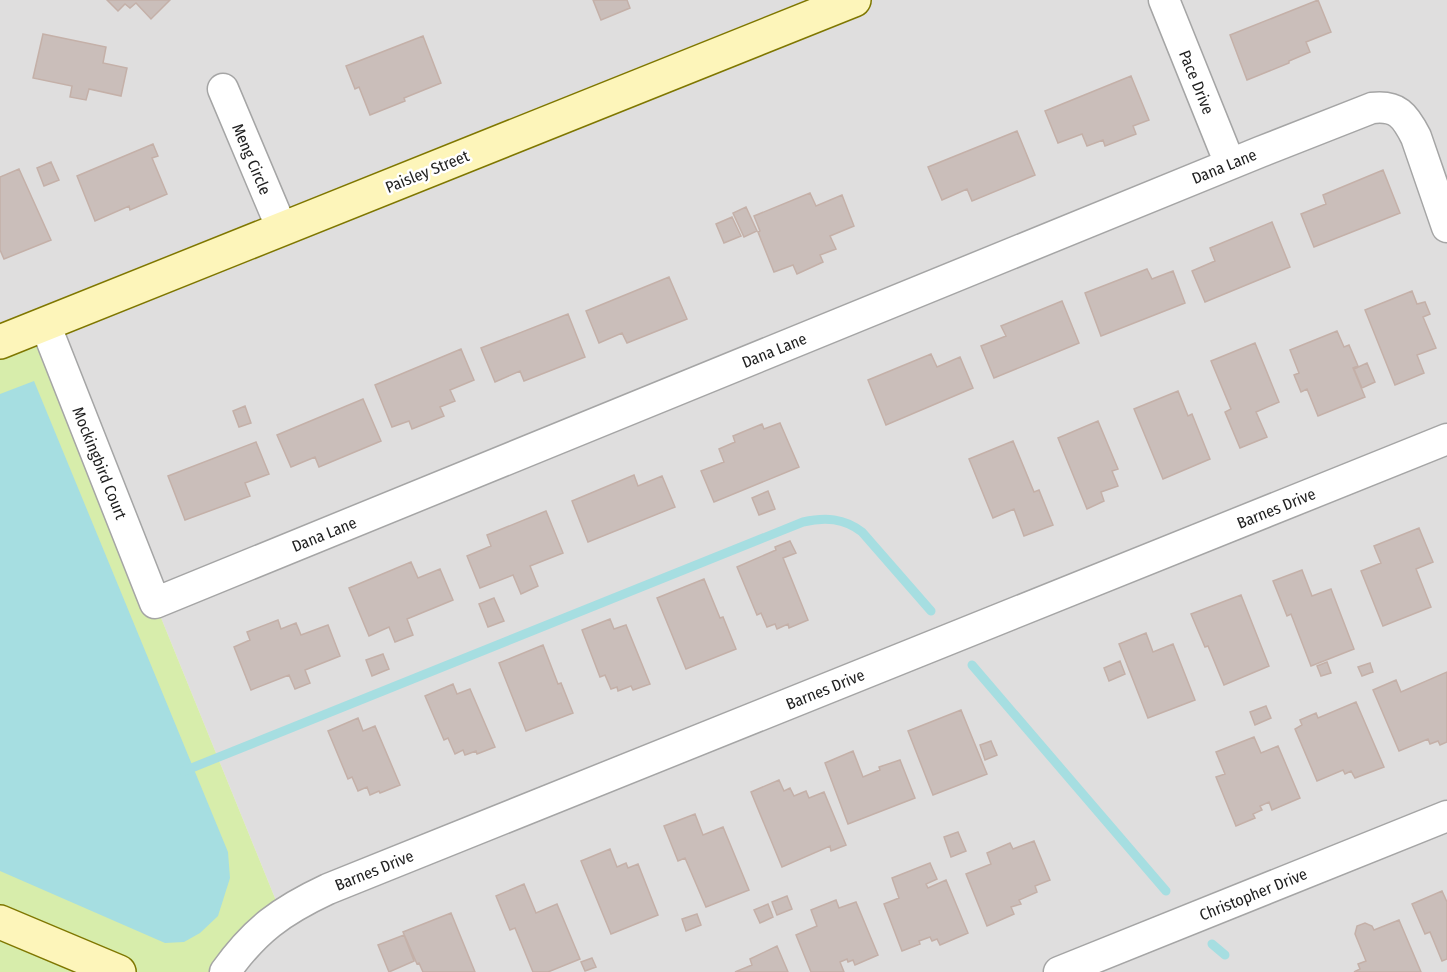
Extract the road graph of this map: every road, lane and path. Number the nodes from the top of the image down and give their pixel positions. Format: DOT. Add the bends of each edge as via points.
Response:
graph roads {
  1 [pos="854,0"];
  2 [pos="1164,0"];
  3 [pos="223,89"];
  4 [pos="1230,164"];
  5 [pos="1447,227"];
  6 [pos="282,229"];
  7 [pos="45,324"];
  8 [pos="0,342"];
  9 [pos="1447,439"];
  10 [pos="155,603"];
  11 [pos="1447,816"];
  12 [pos="0,922"];
  13 [pos="1073,970"];
  14 [pos="119,972"];
  15 [pos="225,972"];
  1 -- 6 [label="street, Paisley Street"];
  2 -- 4 [label="street, Pace Drive"];
  3 -- 6 [label="street, Meng Circle"];
  4 -- 5 [label="street, Dana Lane" via="1357,112 1384,107 1396,110 1416,137"];
  4 -- 10 [label="street, Dana Lane"];
  6 -- 7 [label="street, Paisley Street"];
  7 -- 8 [label="street, Paisley Street"];
  7 -- 10 [label="street, Mockingbird Court"];
  9 -- 15 [label="street, Barnes Drive" via="328,889 281,913 261,929"];
  11 -- 13 [label="street, Christopher Drive"];
  12 -- 14 [label="street"];
}
